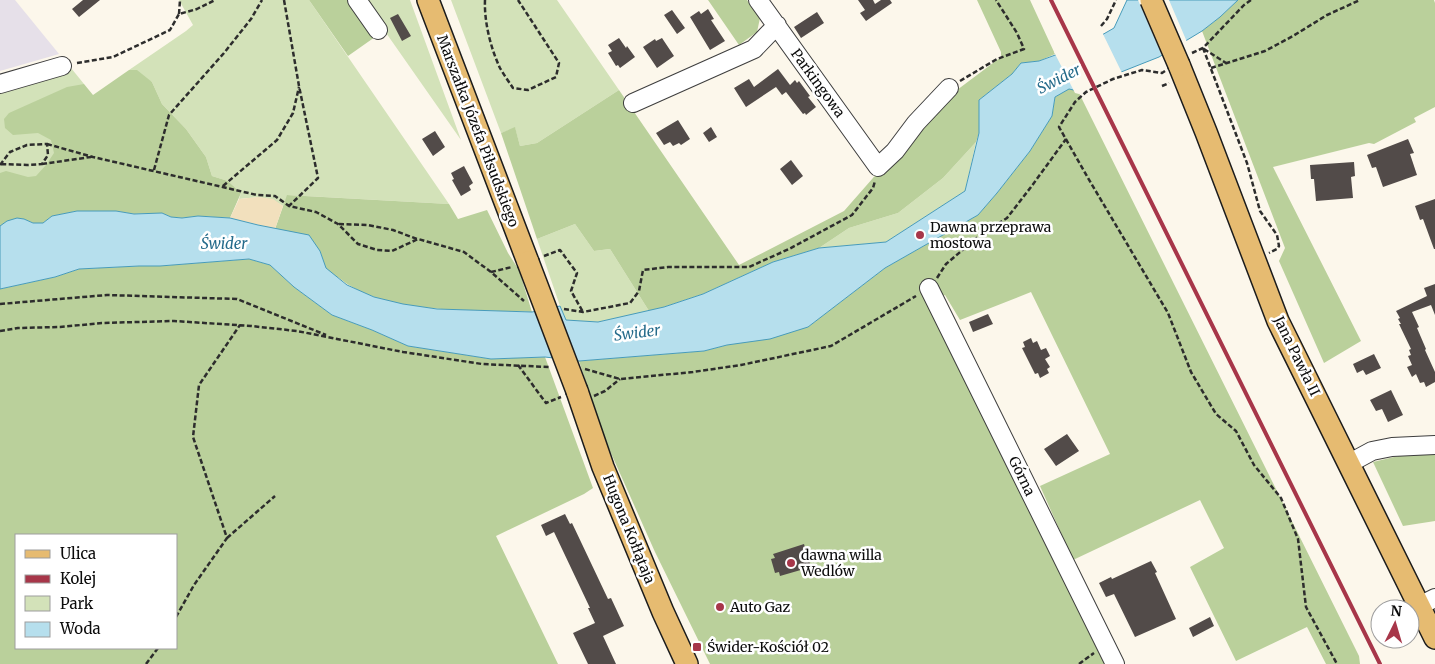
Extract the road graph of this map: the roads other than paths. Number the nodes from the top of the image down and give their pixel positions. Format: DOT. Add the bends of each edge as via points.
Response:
graph roads {
  1 [pos="357,0"];
  2 [pos="428,0"];
  3 [pos="758,0"];
  4 [pos="1151,0"];
  5 [pos="777,26"];
  6 [pos="378,30"];
  7 [pos="62,66"];
  8 [pos="0,84"];
  9 [pos="949,88"];
  10 [pos="633,103"];
  11 [pos="929,288"];
  12 [pos="579,394"];
  13 [pos="1435,445"];
  14 [pos="1348,464"];
  15 [pos="1427,602"];
  16 [pos="1435,638"];
  17 [pos="687,664"];
  18 [pos="1114,664"];
  1 -- 6 [label="street"];
  2 -- 12 [label="main road, Marszałka Józefa Piłsudskiego, bridge"];
  3 -- 5 [label="street, Parkingowa"];
  4 -- 14 [label="main road, Jana Pawła II, bridge" via="1170,74 1206,132 1278,321"];
  5 -- 9 [label="street, Parkingowa" via="878,167"];
  5 -- 10 [label="street" via="754,49"];
  7 -- 8 [label="street"];
  11 -- 18 [label="street, Górna"];
  12 -- 17 [label="main road, Hugona Kołłątaja" via="603,466"];
  13 -- 14 [label="street" via="1392,446 1372,451"];
  14 -- 15 [label="main road, Jana Pawła II"];
  15 -- 16 [label="main road, Jana Pawła II"];
}
